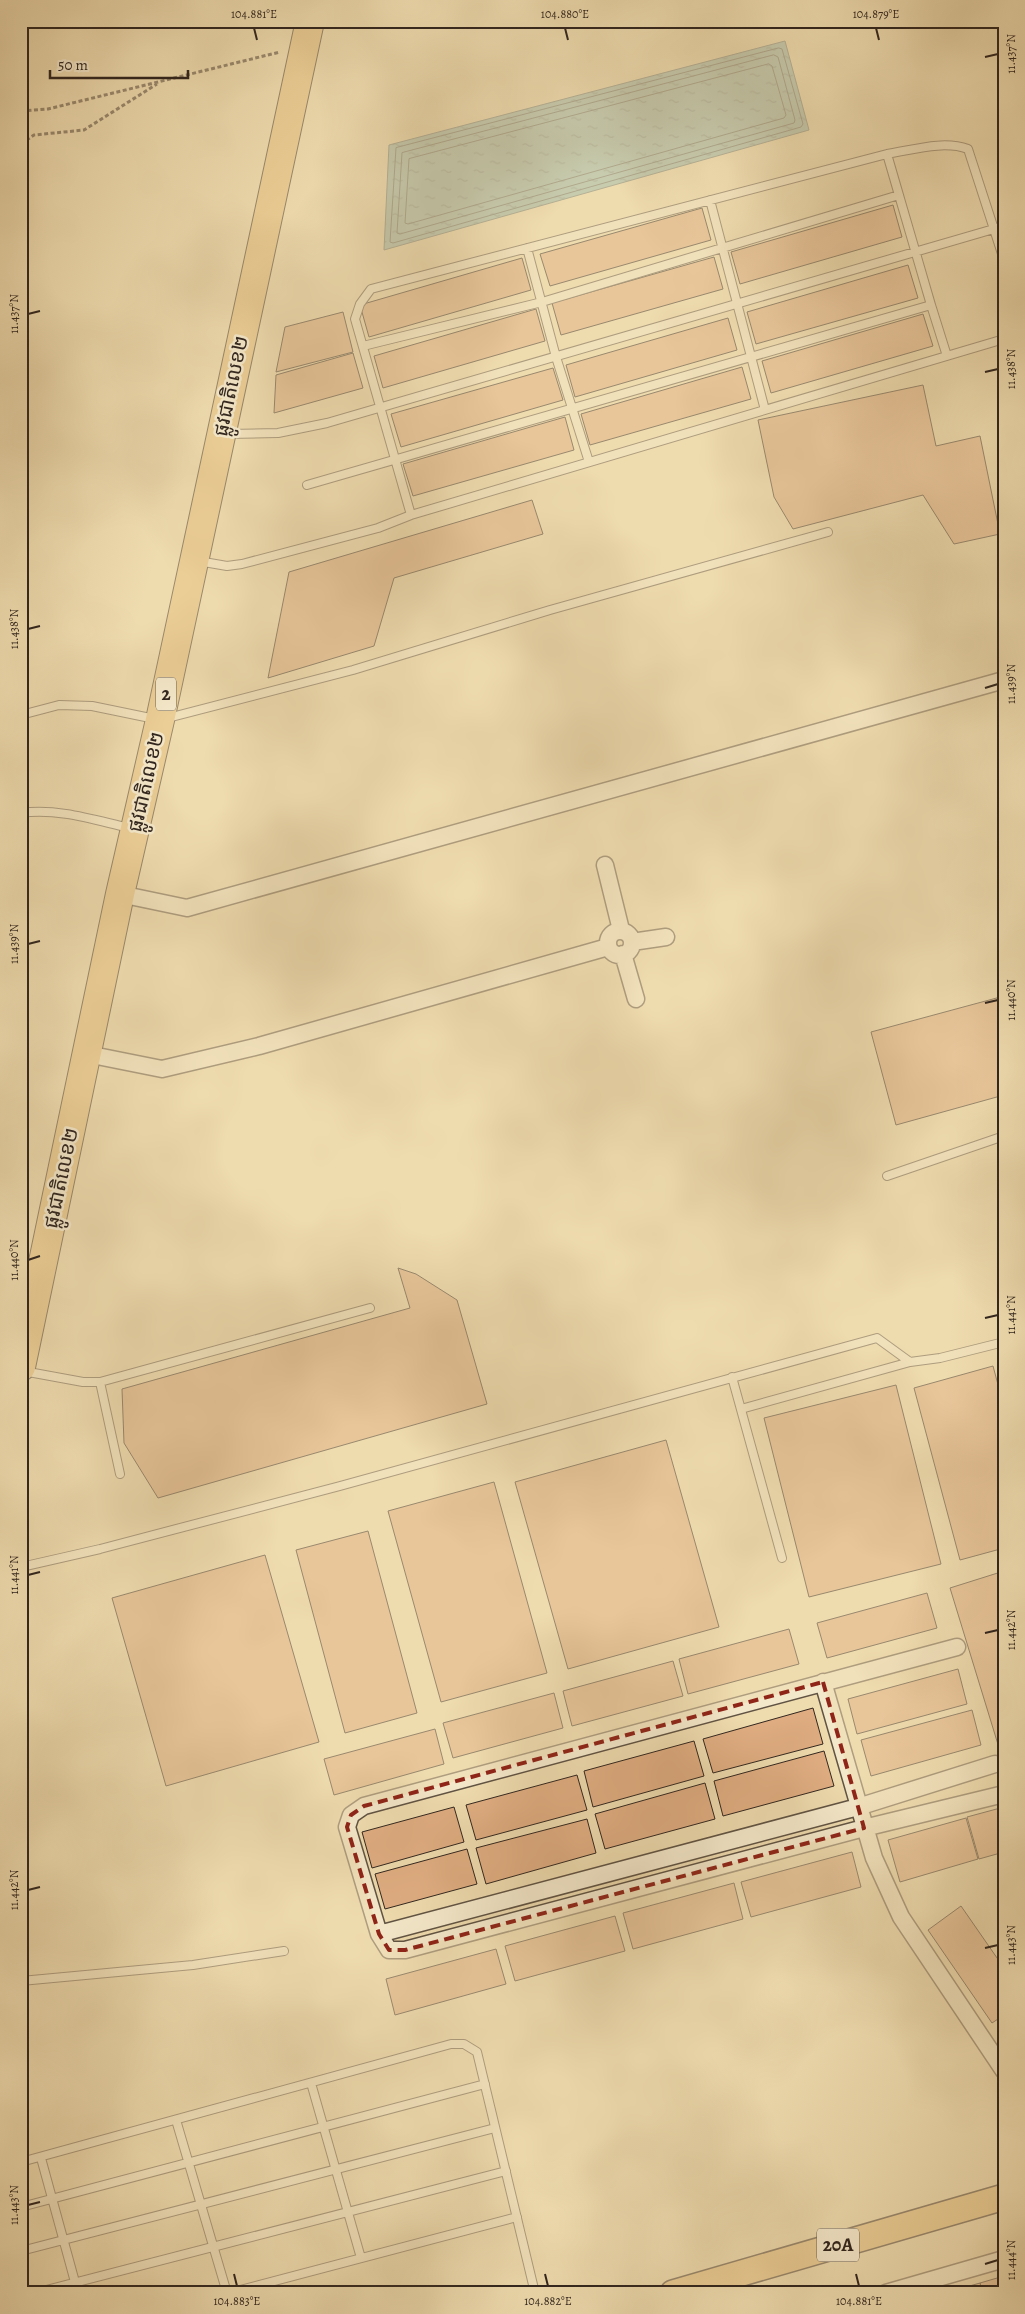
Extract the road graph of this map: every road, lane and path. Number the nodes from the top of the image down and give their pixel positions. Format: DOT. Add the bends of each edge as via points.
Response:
graph roads {
  1 [pos="307,34"];
  2 [pos="160,82"];
  3 [pos="21,111"];
  4 [pos="21,144"];
  5 [pos="887,154"];
  6 [pos="899,195"];
  7 [pos="710,200"];
  8 [pos="1004,226"];
  9 [pos="994,229"];
  10 [pos="527,248"];
  11 [pos="723,249"];
  12 [pos="916,252"];
  13 [pos="1004,260"];
  14 [pos="542,302"];
  15 [pos="737,304"];
  16 [pos="931,305"];
  17 [pos="1004,339"];
  18 [pos="363,346"];
  19 [pos="947,356"];
  20 [pos="556,357"];
  21 [pos="750,357"];
  22 [pos="382,408"];
  23 [pos="572,409"];
  24 [pos="765,410"];
  25 [pos="221,434"];
  26 [pos="396,460"];
  27 [pos="589,462"];
  28 [pos="306,485"];
  29 [pos="411,515"];
  30 [pos="828,532"];
  31 [pos="193,560"];
  32 [pos="1004,680"];
  33 [pos="21,715"];
  34 [pos="160,720"];
  35 [pos="21,813"];
  36 [pos="134,829"];
  37 [pos="605,864"];
  38 [pos="120,894"];
  39 [pos="666,937"];
  40 [pos="621,943"];
  41 [pos="636,999"];
  42 [pos="87,1054"];
  43 [pos="1004,1136"];
  44 [pos="888,1176"];
  45 [pos="31,1273"];
  46 [pos="370,1308"];
  47 [pos="1004,1342"];
  48 [pos="910,1362"];
  49 [pos="21,1369"];
  50 [pos="732,1377"];
  51 [pos="100,1382"];
  52 [pos="741,1409"];
  53 [pos="120,1474"];
  54 [pos="782,1558"];
  55 [pos="21,1567"];
  56 [pos="957,1647"];
  57 [pos="823,1682"];
  58 [pos="995,1764"];
  59 [pos="1004,1794"];
  60 [pos="858,1807"];
  61 [pos="864,1828"];
  62 [pos="380,1934"];
  63 [pos="284,1951"];
  64 [pos="21,1981"];
  65 [pos="1004,2071"];
  66 [pos="311,2083"];
  67 [pos="485,2084"];
  68 [pos="176,2120"];
  69 [pos="323,2126"];
  70 [pos="495,2128"];
  71 [pos="41,2158"];
  72 [pos="188,2161"];
  73 [pos="21,2162"];
  74 [pos="336,2169"];
  75 [pos="506,2171"];
  76 [pos="1004,2197"];
  77 [pos="52,2199"];
  78 [pos="201,2205"];
  79 [pos="21,2207"];
  80 [pos="348,2212"];
  81 [pos="517,2217"];
  82 [pos="64,2241"];
  83 [pos="213,2247"];
  84 [pos="21,2252"];
  85 [pos="361,2258"];
  86 [pos="1004,2259"];
  87 [pos="76,2283"];
  88 [pos="35,2293"];
  89 [pos="78,2293"];
  90 [pos="228,2293"];
  91 [pos="535,2293"];
  92 [pos="673,2293"];
  93 [pos="886,2293"];
  1 -- 2 [label="path"];
  1 -- 25 [label="highway, ផ្លូវជាតិលេខ២ / 2"];
  2 -- 3 [label="path" via="48,109"];
  2 -- 4 [label="path" via="84,130 34,135"];
  5 -- 6 [label="lane"];
  5 -- 7 [label="lane"];
  5 -- 9 [label="lane" via="955,145 968,149"];
  6 -- 11 [label="lane"];
  6 -- 12 [label="lane"];
  7 -- 10 [label="lane"];
  7 -- 11 [label="lane"];
  8 -- 9 [label="lane"];
  9 -- 12 [label="lane"];
  9 -- 13 [label="lane"];
  10 -- 14 [label="lane"];
  10 -- 18 [label="lane" via="370,289 355,320"];
  11 -- 14 [label="lane"];
  11 -- 15 [label="lane"];
  12 -- 15 [label="lane"];
  12 -- 16 [label="lane"];
  14 -- 18 [label="lane"];
  14 -- 20 [label="lane"];
  15 -- 20 [label="lane"];
  15 -- 21 [label="lane"];
  16 -- 19 [label="lane"];
  16 -- 21 [label="lane"];
  17 -- 19 [label="lane"];
  18 -- 22 [label="lane"];
  19 -- 24 [label="lane"];
  20 -- 22 [label="lane"];
  20 -- 23 [label="lane"];
  21 -- 23 [label="lane"];
  21 -- 24 [label="lane"];
  22 -- 25 [label="lane" via="278,432"];
  22 -- 26 [label="lane"];
  23 -- 26 [label="lane"];
  23 -- 27 [label="lane"];
  24 -- 27 [label="lane"];
  25 -- 31 [label="highway, ផ្លូវជាតិលេខ២ / 2"];
  26 -- 28 [label="lane"];
  26 -- 29 [label="lane"];
  27 -- 29 [label="lane"];
  29 -- 31 [label="lane" via="378,528 242,564 227,566"];
  30 -- 34 [label="lane" via="550,610 353,670"];
  31 -- 34 [label="highway, ផ្លូវជាតិលេខ២ / 2"];
  32 -- 38 [label="street" via="186,908"];
  33 -- 34 [label="lane" via="59,705 92,706"];
  34 -- 36 [label="highway, ផ្លូវជាតិលេខ២ / 2"];
  35 -- 36 [label="lane" via="63,812"];
  36 -- 38 [label="highway, ផ្លូវជាតិលេខ២ / 2"];
  37 -- 40 [label="street"];
  38 -- 42 [label="highway, ផ្លូវជាតិលេខ២ / 2"];
  39 -- 40 [label="street"];
  40 -- 41 [label="street"];
  40 -- 42 [label="street" via="259,1046 162,1069"];
  42 -- 45 [label="highway, ផ្លូវជាតិលេខ២ / 2"];
  43 -- 44 [label="lane"];
  45 -- 49 [label="highway, ផ្លូវជាតិលេខ២ / 2"];
  46 -- 51 [label="lane"];
  47 -- 48 [label="lane"];
  48 -- 50 [label="lane" via="877,1338"];
  48 -- 52 [label="lane"];
  49 -- 51 [label="lane" via="83,1382"];
  50 -- 52 [label="lane"];
  50 -- 55 [label="lane" via="340,1486"];
  51 -- 53 [label="lane"];
  52 -- 54 [label="lane"];
  56 -- 57 [label="street"];
  57 -- 60 [label="street"];
  57 -- 62 [label="street" via="364,1806 351,1815 347,1827"];
  58 -- 60 [label="street"];
  59 -- 61 [label="street"];
  60 -- 61 [label="street"];
  60 -- 62 [label="street"];
  61 -- 62 [label="street" via="405,1950 389,1950"];
  61 -- 65 [label="street" via="901,1917"];
  63 -- 64 [label="lane" via="193,1965"];
  66 -- 67 [label="lane" via="451,2044 464,2044 477,2052"];
  66 -- 68 [label="lane"];
  66 -- 69 [label="lane"];
  67 -- 69 [label="lane"];
  67 -- 70 [label="lane"];
  68 -- 71 [label="lane"];
  68 -- 72 [label="lane"];
  69 -- 72 [label="lane"];
  69 -- 74 [label="lane"];
  70 -- 74 [label="lane"];
  70 -- 75 [label="lane"];
  71 -- 73 [label="lane"];
  71 -- 77 [label="lane"];
  72 -- 77 [label="lane"];
  72 -- 78 [label="lane"];
  74 -- 78 [label="lane"];
  74 -- 80 [label="lane"];
  75 -- 80 [label="lane"];
  75 -- 81 [label="lane"];
  76 -- 92 [label="main road, 20A"];
  77 -- 79 [label="lane"];
  77 -- 82 [label="lane"];
  78 -- 82 [label="lane"];
  78 -- 83 [label="lane"];
  80 -- 83 [label="lane"];
  80 -- 85 [label="lane"];
  81 -- 85 [label="lane"];
  81 -- 91 [label="lane"];
  82 -- 84 [label="lane"];
  82 -- 87 [label="lane"];
  83 -- 87 [label="lane"];
  83 -- 90 [label="lane"];
  85 -- 90 [label="lane"];
  86 -- 93 [label="street"];
  87 -- 88 [label="lane"];
  87 -- 89 [label="lane"];
}
